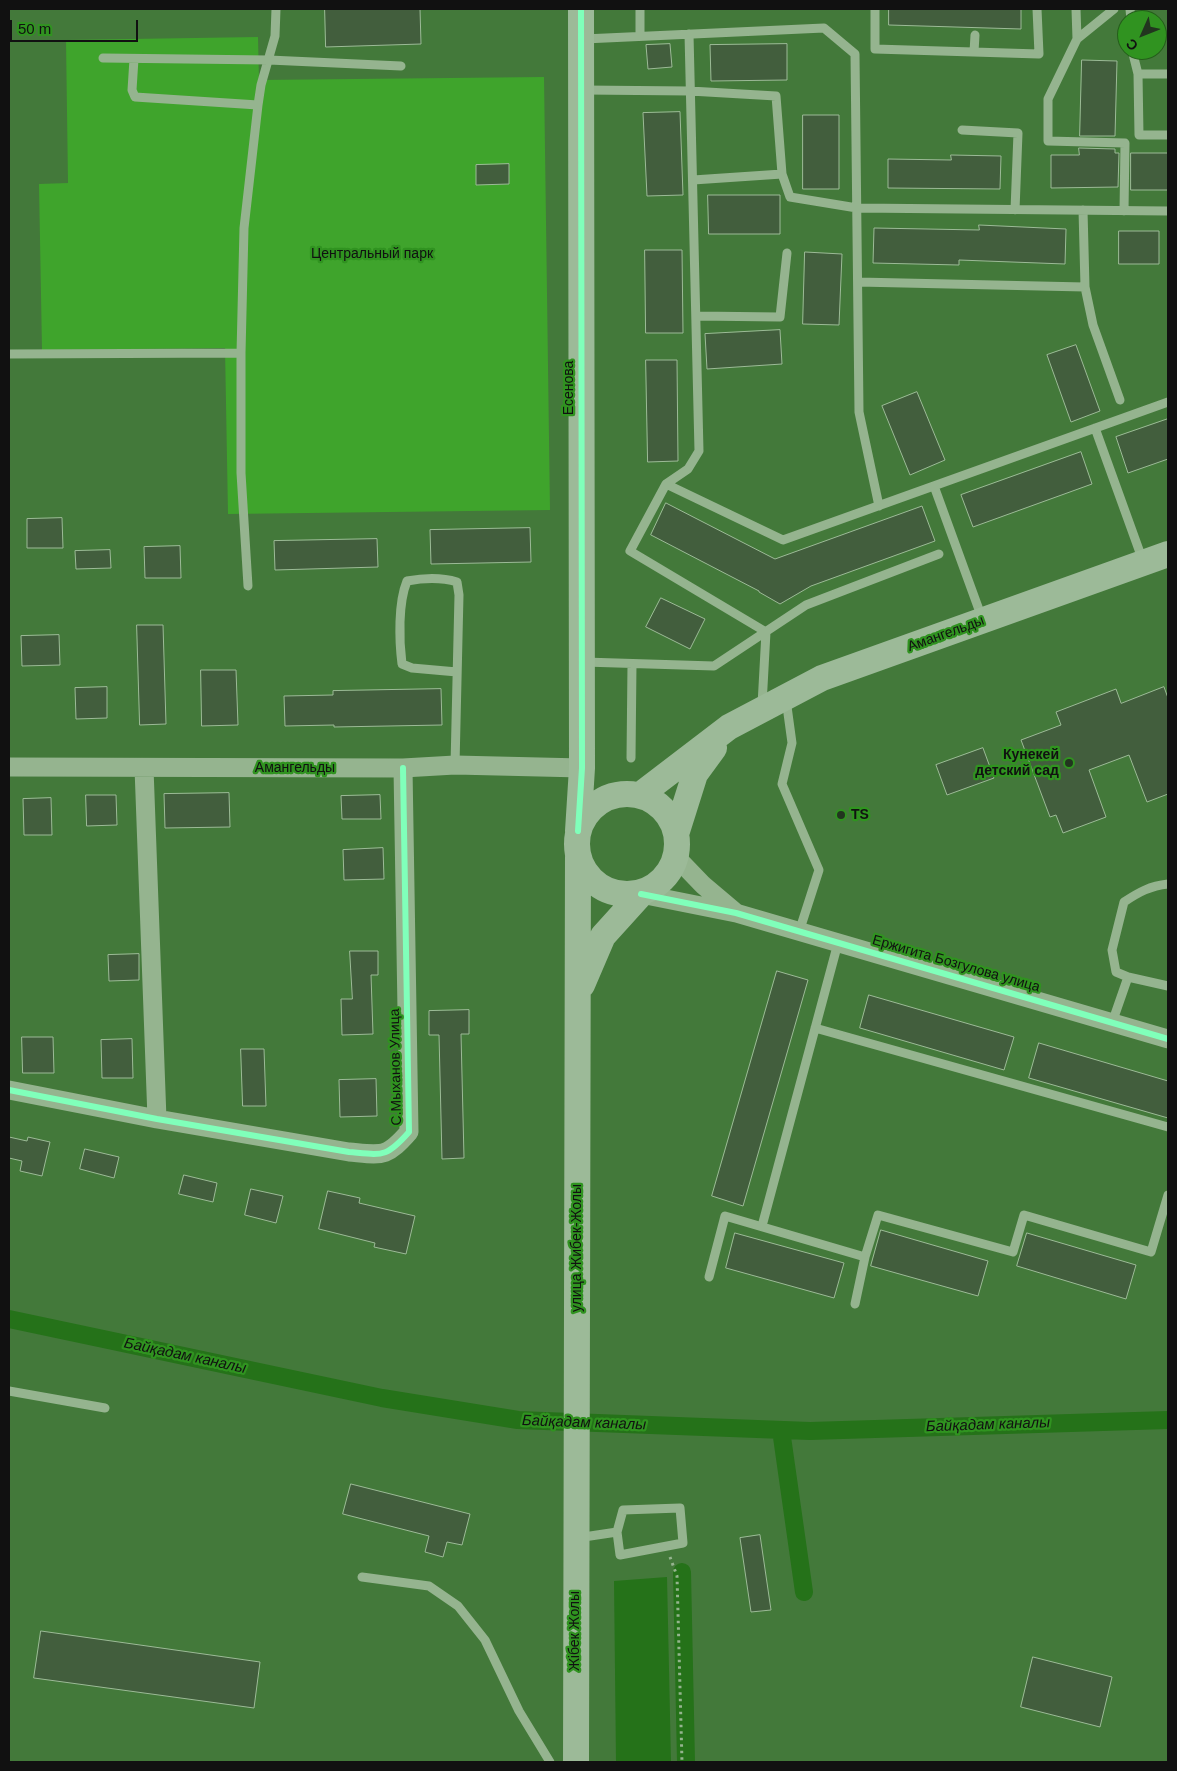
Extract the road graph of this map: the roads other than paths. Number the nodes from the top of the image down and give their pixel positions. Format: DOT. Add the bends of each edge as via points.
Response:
graph roads {
  1 [pos="276,9"];
  2 [pos="581,9"];
  3 [pos="640,9"];
  4 [pos="875,9"];
  5 [pos="1037,9"];
  6 [pos="1076,9"];
  7 [pos="1114,9"];
  8 [pos="689,34"];
  9 [pos="975,35"];
  10 [pos="640,36"];
  11 [pos="581,39"];
  12 [pos="1077,39"];
  13 [pos="974,52"];
  14 [pos="103,58"];
  15 [pos="134,59"];
  16 [pos="269,60"];
  17 [pos="1134,60"];
  18 [pos="401,66"];
  19 [pos="1138,74"];
  20 [pos="1168,74"];
  21 [pos="581,90"];
  22 [pos="690,91"];
  23 [pos="258,105"];
  24 [pos="962,130"];
  25 [pos="1168,135"];
  26 [pos="782,174"];
  27 [pos="693,180"];
  28 [pos="857,208"];
  29 [pos="1015,210"];
  30 [pos="1083,210"];
  31 [pos="1124,210"];
  32 [pos="1168,211"];
  33 [pos="787,252"];
  34 [pos="858,282"];
  35 [pos="1084,287"];
  36 [pos="696,316"];
  37 [pos="241,353"];
  38 [pos="9,354"];
  39 [pos="1120,400"];
  40 [pos="1168,402"];
  41 [pos="1095,428"];
  42 [pos="666,484"];
  43 [pos="934,486"];
  44 [pos="879,506"];
  45 [pos="939,554"];
  46 [pos="1168,554"];
  47 [pos="1144,563"];
  48 [pos="248,586"];
  49 [pos="983,621"];
  50 [pos="766,632"];
  51 [pos="582,662"];
  52 [pos="632,664"];
  53 [pos="457,672"];
  54 [pos="786,697"];
  55 [pos="762,710"];
  56 [pos="729,727"];
  57 [pos="631,758"];
  58 [pos="455,765"];
  59 [pos="9,767"];
  60 [pos="144,768"];
  61 [pos="403,768"];
  62 [pos="582,768"];
  63 [pos="614,795"];
  64 [pos="640,795"];
  65 [pos="578,831"];
  66 [pos="677,831"];
  67 [pos="578,857"];
  68 [pos="677,858"];
  69 [pos="1168,884"];
  70 [pos="641,894"];
  71 [pos="736,913"];
  72 [pos="799,932"];
  73 [pos="838,943"];
  74 [pos="1128,977"];
  75 [pos="1168,986"];
  76 [pos="578,995"];
  77 [pos="1112,1023"];
  78 [pos="815,1028"];
  79 [pos="1168,1039"];
  80 [pos="9,1090"];
  81 [pos="157,1119"];
  82 [pos="1168,1127"];
  83 [pos="1168,1195"];
  84 [pos="762,1226"];
  85 [pos="865,1257"];
  86 [pos="709,1276"];
  87 [pos="855,1304"];
  88 [pos="9,1391"];
  89 [pos="105,1408"];
  90 [pos="574,1500"];
  91 [pos="617,1532"];
  92 [pos="574,1539"];
  93 [pos="362,1577"];
  94 [pos="550,1762"];
  95 [pos="576,1762"];
  1 -- 16 [label="lane" via="275,36"];
  2 -- 11 [label="main road, Есенова"];
  3 -- 10 [label="lane"];
  4 -- 13 [label="lane" via="875,49"];
  5 -- 13 [label="lane" via="1039,54"];
  6 -- 12 [label="lane"];
  7 -- 12 [label="lane"];
  8 -- 10 [label="lane"];
  8 -- 22 [label="lane"];
  8 -- 28 [label="lane" via="824,28 855,54"];
  9 -- 13 [label="lane"];
  10 -- 11 [label="lane"];
  11 -- 21 [label="main road, Есенова"];
  12 -- 31 [label="lane" via="1048,99 1048,141 1125,143"];
  14 -- 15 [label="lane"];
  15 -- 16 [label="lane"];
  15 -- 23 [label="lane" via="132,90 135,98"];
  16 -- 18 [label="lane"];
  16 -- 23 [label="lane"];
  17 -- 19 [label="lane"];
  19 -- 20 [label="lane"];
  19 -- 25 [label="lane" via="1139,135"];
  21 -- 22 [label="lane"];
  21 -- 51 [label="main road, Есенова"];
  22 -- 26 [label="lane" via="776,96"];
  22 -- 27 [label="lane"];
  23 -- 37 [label="lane" via="244,228"];
  24 -- 29 [label="lane" via="1018,133"];
  26 -- 27 [label="lane"];
  26 -- 28 [label="lane" via="790,197"];
  27 -- 36 [label="lane"];
  28 -- 29 [label="lane"];
  28 -- 34 [label="lane"];
  29 -- 30 [label="lane"];
  30 -- 31 [label="lane"];
  30 -- 35 [label="lane"];
  31 -- 32 [label="lane"];
  33 -- 36 [label="lane" via="780,317"];
  34 -- 35 [label="lane"];
  34 -- 44 [label="lane" via="859,412"];
  35 -- 39 [label="lane" via="1093,325"];
  36 -- 42 [label="lane" via="699,451 688,469"];
  37 -- 38 [label="lane"];
  37 -- 48 [label="lane" via="241,473"];
  40 -- 41 [label="lane"];
  41 -- 43 [label="lane"];
  41 -- 47 [label="lane"];
  42 -- 44 [label="lane" via="783,540"];
  42 -- 50 [label="lane" via="630,551"];
  43 -- 44 [label="lane"];
  43 -- 49 [label="lane"];
  45 -- 50 [label="lane" via="806,605"];
  46 -- 47 [label="main road, Амангельды"];
  47 -- 49 [label="main road, Амангельды"];
  49 -- 54 [label="main road, Амангельды" via="822,678"];
  50 -- 52 [label="lane" via="714,666"];
  50 -- 55 [label="lane"];
  51 -- 52 [label="lane"];
  51 -- 62 [label="main road, Есенова"];
  52 -- 57 [label="lane"];
  53 -- 53 [label="lane" via="459,594 456,582 448,579 407,580 402,593 402,664 412,668"];
  53 -- 58 [label="lane"];
  54 -- 55 [label="main road, Амангельды"];
  54 -- 72 [label="lane" via="792,742 782,784 819,870"];
  55 -- 56 [label="main road, Амангельды"];
  56 -- 64 [label="main road, Амангельды"];
  56 -- 66 [label="main road" via="695,774"];
  58 -- 61 [label="street, Амангельды"];
  58 -- 62 [label="street, Амангельды"];
  59 -- 60 [label="street, Амангельды"];
  60 -- 61 [label="street, Амангельды"];
  60 -- 81 [label="street"];
  61 -- 81 [label="street, С.Мыханов Улица" via="409,1132 394,1149 379,1154 349,1152"];
  62 -- 63 [label="main road"];
  62 -- 65 [label="main road, Есенова"];
  63 -- 64 [label="main road"];
  63 -- 65 [label="main road" via="591,808"];
  64 -- 66 [label="main road" via="663,808"];
  65 -- 67 [label="main road"];
  66 -- 68 [label="main road"];
  67 -- 70 [label="main road" via="591,880 614,894"];
  67 -- 76 [label="main road, улица Жибек-Жолы"];
  68 -- 70 [label="main road" via="664,880"];
  68 -- 71 [label="street"];
  69 -- 74 [label="lane" via="1140,891 1124,902 1112,950 1116,972"];
  70 -- 71 [label="street, Ержигита Бозгулова улица"];
  70 -- 76 [label="main road" via="603,936"];
  71 -- 72 [label="street, Ержигита Бозгулова улица"];
  72 -- 73 [label="street, Ержигита Бозгулова улица"];
  73 -- 77 [label="street, Ержигита Бозгулова улица"];
  73 -- 78 [label="lane"];
  74 -- 75 [label="lane"];
  74 -- 77 [label="lane"];
  76 -- 90 [label="main road, улица Жибек-Жолы"];
  77 -- 79 [label="street, Ержигита Бозгулова улица"];
  78 -- 82 [label="lane"];
  78 -- 84 [label="lane"];
  80 -- 81 [label="street, С.Мыханов Улица"];
  83 -- 85 [label="lane" via="1152,1252 1024,1215 1013,1252 878,1214"];
  84 -- 85 [label="lane"];
  84 -- 86 [label="lane" via="725,1216"];
  85 -- 87 [label="lane"];
  88 -- 89 [label="lane"];
  90 -- 92 [label="main road, Жібек Жолы"];
  91 -- 91 [label="lane" via="620,1555 683,1543 680,1508 622,1510"];
  91 -- 92 [label="lane"];
  92 -- 95 [label="main road, Жібек Жолы"];
  93 -- 94 [label="lane" via="428,1586 458,1606 485,1640 519,1711"];
}
